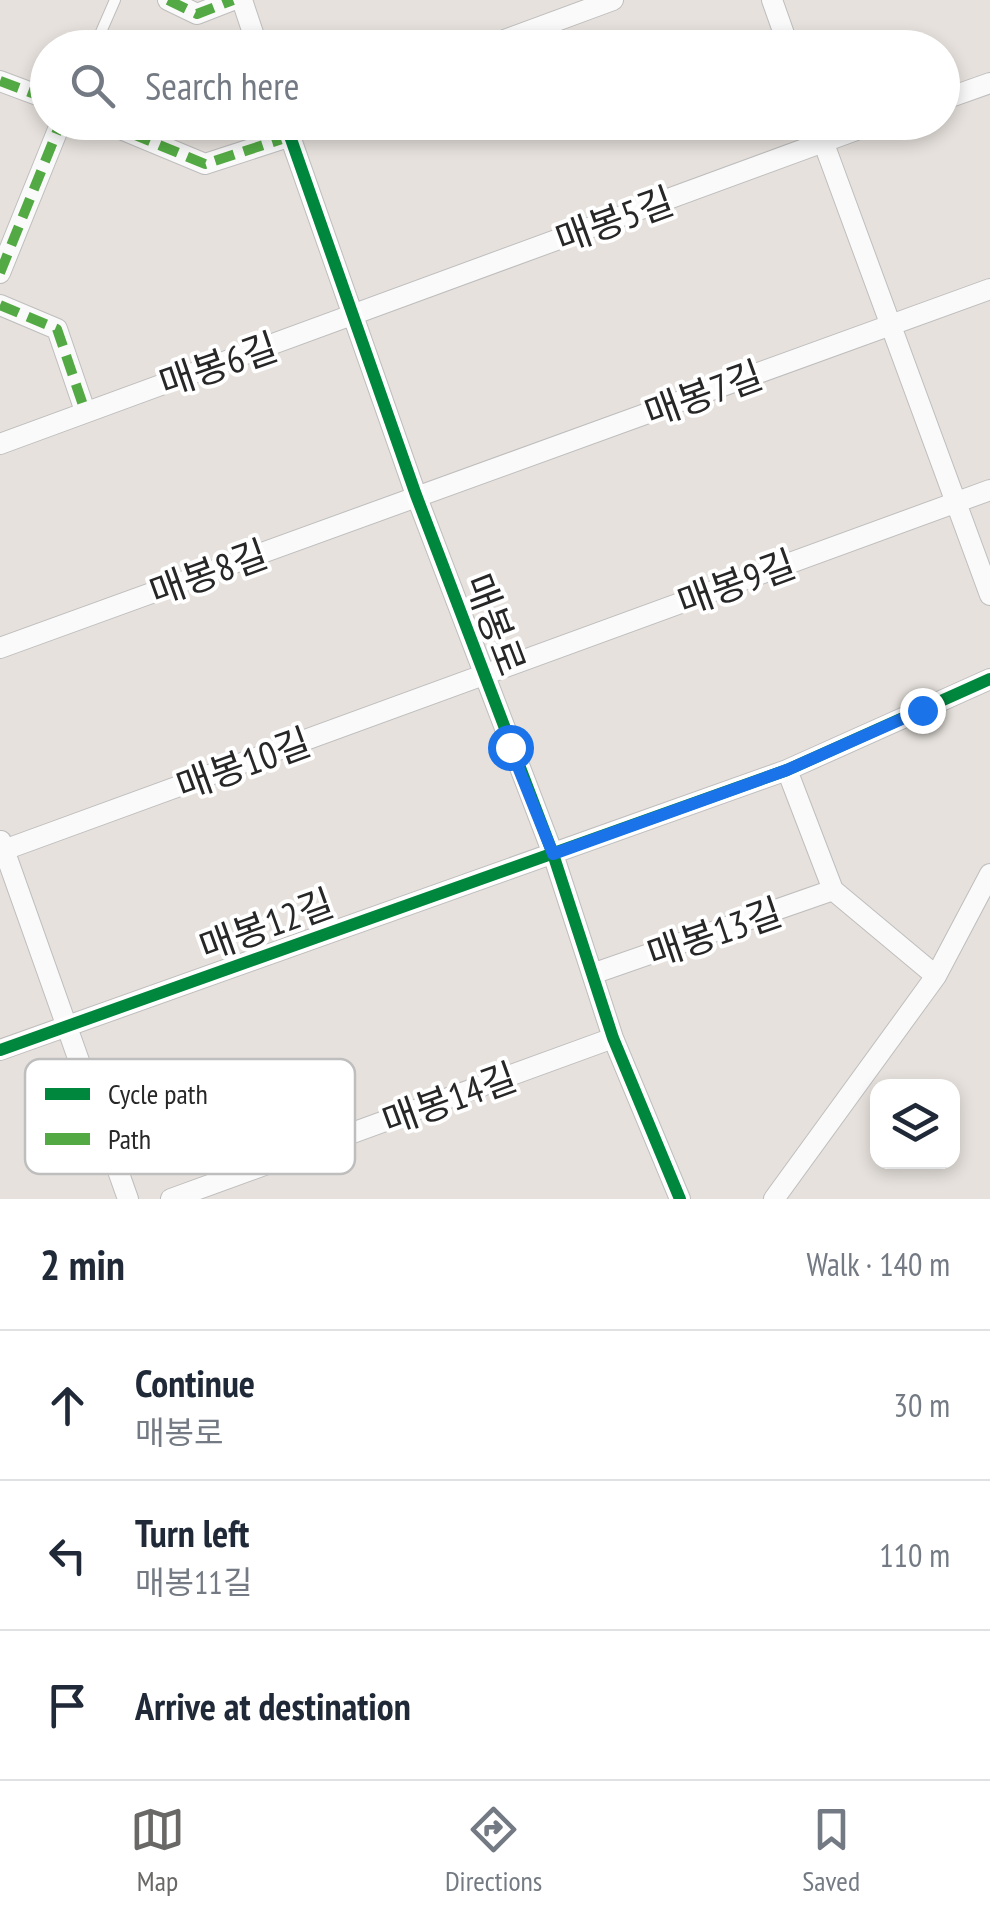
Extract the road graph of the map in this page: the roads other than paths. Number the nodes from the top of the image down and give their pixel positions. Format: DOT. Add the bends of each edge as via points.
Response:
graph roads {
  1 [pos="114,0"];
  2 [pos="168,0"];
  3 [pos="234,0"];
  4 [pos="242,0"];
  5 [pos="614,0"];
  6 [pos="772,0"];
  7 [pos="102,30"];
  8 [pos="252,30"];
  9 [pos="532,30"];
  10 [pos="783,30"];
  11 [pos="0,80"];
  12 [pos="990,83"];
  13 [pos="30,92"];
  14 [pos="960,94"];
  15 [pos="54,140"];
  16 [pos="147,140"];
  17 [pos="262,140"];
  18 [pos="289,140"];
  19 [pos="799,140"];
  20 [pos="822,140"];
  21 [pos="0,272"];
  22 [pos="990,288"];
  23 [pos="0,305"];
  24 [pos="351,317"];
  25 [pos="892,325"];
  26 [pos="86,411"];
  27 [pos="0,444"];
  28 [pos="990,490"];
  29 [pos="416,496"];
  30 [pos="956,502"];
  31 [pos="990,595"];
  32 [pos="0,648"];
  33 [pos="482,676"];
  34 [pos="990,679"];
  35 [pos="787,770"];
  36 [pos="2,844"];
  37 [pos="553,854"];
  38 [pos="988,883"];
  39 [pos="833,890"];
  40 [pos="594,973"];
  41 [pos="936,976"];
  42 [pos="66,1026"];
  43 [pos="614,1038"];
  44 [pos="0,1050"];
  45 [pos="78,1059"];
  46 [pos="355,1132"];
  47 [pos="119,1174"];
  48 [pos="241,1174"];
  49 [pos="128,1199"];
  50 [pos="172,1199"];
  51 [pos="680,1199"];
  52 [pos="774,1199"];
  1 -- 7 [label="lane"];
  2 -- 3 [label="street" via="196,14"];
  4 -- 8 [label="street"];
  5 -- 9 [label="street"];
  6 -- 10 [label="street"];
  11 -- 13 [label="street"];
  12 -- 14 [label="street"];
  15 -- 21 [label="street"];
  16 -- 17 [label="street" via="205,164"];
  18 -- 24 [label="street, 매봉로"];
  19 -- 24 [label="street, 매봉5길"];
  20 -- 25 [label="street"];
  22 -- 25 [label="street, 매봉7길"];
  23 -- 26 [label="street" via="56,329"];
  24 -- 26 [label="street, 매봉6길"];
  24 -- 29 [label="street, 매봉로"];
  25 -- 29 [label="street, 매봉7길"];
  25 -- 30 [label="street"];
  26 -- 27 [label="street, 매봉6길"];
  28 -- 30 [label="street, 매봉9길"];
  29 -- 32 [label="street, 매봉8길"];
  29 -- 33 [label="street, 매봉로"];
  30 -- 31 [label="street"];
  30 -- 33 [label="street, 매봉9길"];
  33 -- 36 [label="street, 매봉10길"];
  33 -- 37 [label="street, 매봉로"];
  34 -- 35 [label="street, 매봉12길"];
  35 -- 37 [label="street, 매봉12길"];
  35 -- 39 [label="street"];
  36 -- 42 [label="street"];
  37 -- 40 [label="street, 매봉로"];
  37 -- 42 [label="street, 매봉12길"];
  38 -- 41 [label="street"];
  39 -- 40 [label="street, 매봉13길"];
  39 -- 41 [label="street"];
  40 -- 43 [label="street, 매봉로"];
  41 -- 52 [label="street"];
  42 -- 44 [label="street, 매봉12길"];
  42 -- 45 [label="street"];
  43 -- 46 [label="street, 매봉14길"];
  43 -- 51 [label="street, 매봉로"];
  47 -- 49 [label="street"];
  48 -- 50 [label="street, 매봉14길"];
}
